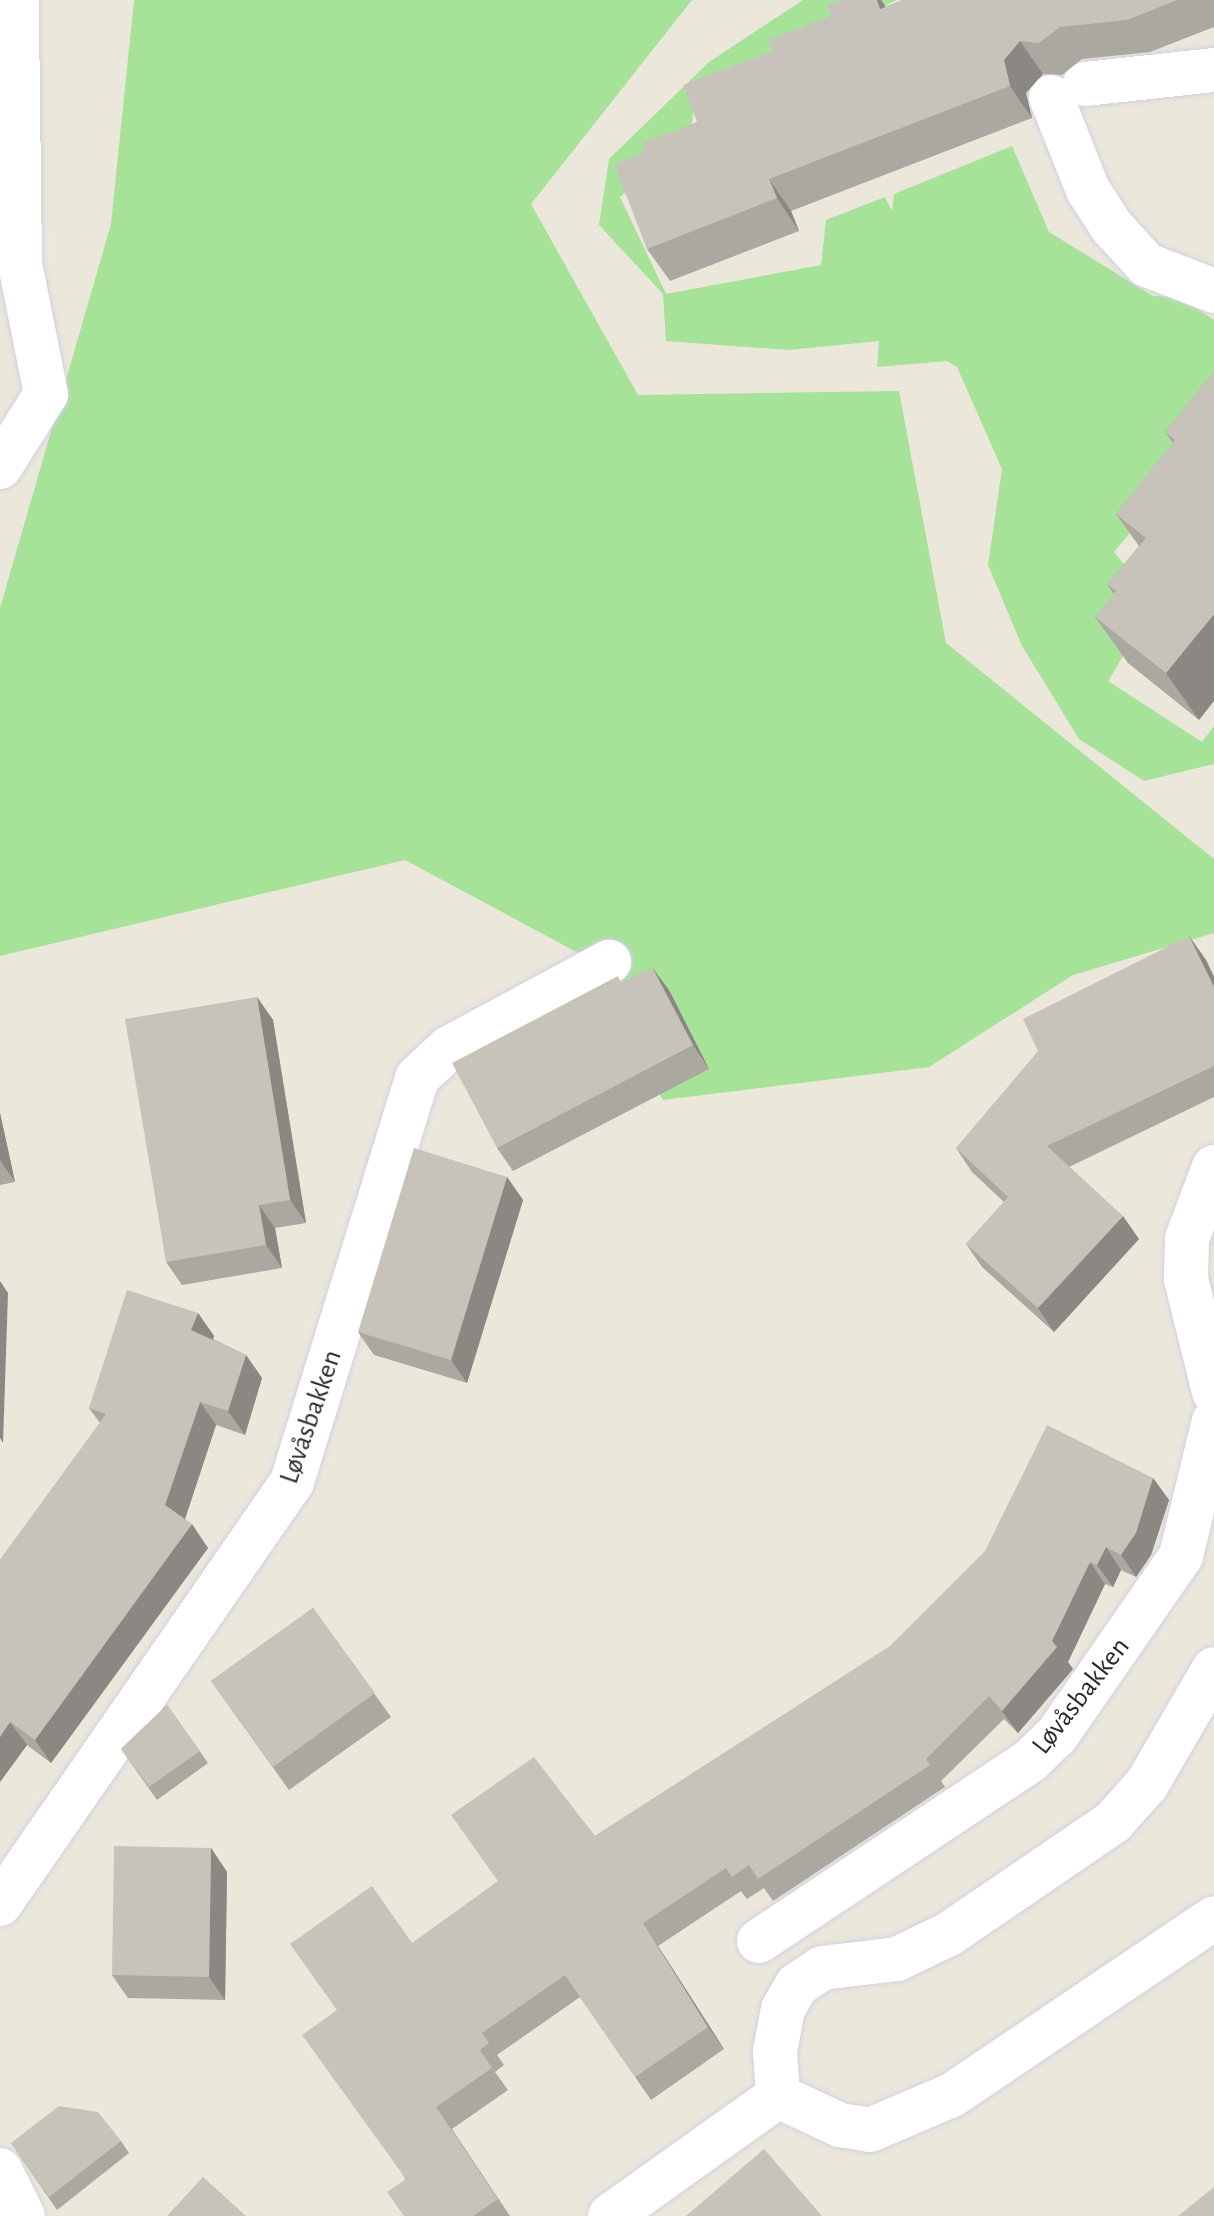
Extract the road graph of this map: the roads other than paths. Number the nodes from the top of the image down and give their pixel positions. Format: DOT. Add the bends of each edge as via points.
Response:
graph roads {
  1 [pos="17,0"];
  2 [pos="1214,70"];
  3 [pos="1214,291"];
  4 [pos="0,467"];
  5 [pos="609,962"];
  6 [pos="1214,1167"];
  7 [pos="1214,1392"];
  8 [pos="1214,1421"];
  9 [pos="1214,1669"];
  10 [pos="0,1904"];
  11 [pos="1214,1918"];
  12 [pos="759,1941"];
  13 [pos="778,2096"];
  14 [pos="0,2170"];
  15 [pos="23,2216"];
  16 [pos="610,2216"];
  1 -- 4 [label="street" via="20,264 46,394"];
  2 -- 3 [label="street" via="1068,90 1088,190 1112,227 1147,265"];
  5 -- 10 [label="street, Løvåsbakken" via="449,1048 417,1078 292,1482"];
  6 -- 7 [label="street" via="1187,1239 1186,1279"];
  8 -- 12 [label="street, Løvåsbakken" via="1181,1556 1057,1735 1030,1761"];
  9 -- 13 [label="street" via="1147,1784 1113,1822 949,1934 897,1959 822,1968 797,1985 783,2009 775,2051"];
  11 -- 13 [label="street" via="965,2087 870,2130 840,2125"];
  13 -- 16 [label="street"];
  14 -- 15 [label="street"];
}
